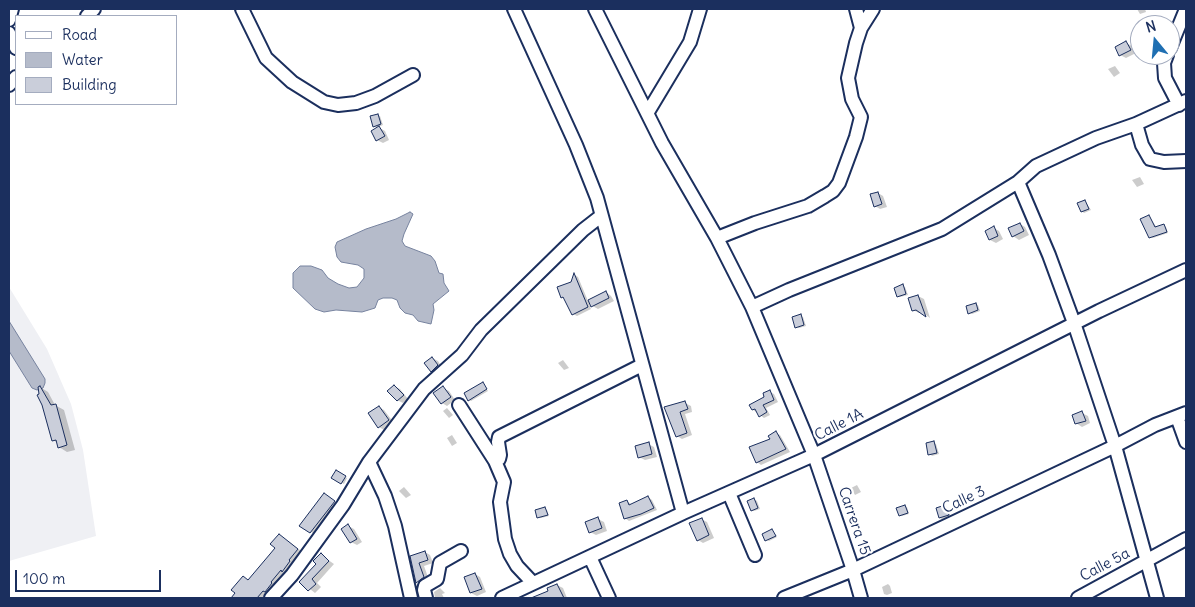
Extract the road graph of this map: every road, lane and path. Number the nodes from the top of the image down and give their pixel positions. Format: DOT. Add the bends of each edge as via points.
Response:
graph roads {
  1 [pos="12,9"];
  2 [pos="242,9"];
  3 [pos="514,9"];
  4 [pos="595,9"];
  5 [pos="700,9"];
  6 [pos="856,9"];
  7 [pos="873,9"];
  8 [pos="1186,9"];
  9 [pos="9,20"];
  10 [pos="1180,24"];
  11 [pos="862,28"];
  12 [pos="9,33"];
  13 [pos="15,46"];
  14 [pos="1164,65"];
  15 [pos="413,75"];
  16 [pos="1182,103"];
  17 [pos="648,112"];
  18 [pos="1136,124"];
  19 [pos="1186,161"];
  20 [pos="1018,182"];
  21 [pos="601,216"];
  22 [pos="717,238"];
  23 [pos="1186,270"];
  24 [pos="752,307"];
  25 [pos="1074,323"];
  26 [pos="642,365"];
  27 [pos="459,405"];
  28 [pos="1182,415"];
  29 [pos="1186,442"];
  30 [pos="1115,446"];
  31 [pos="814,455"];
  32 [pos="495,461"];
  33 [pos="369,462"];
  34 [pos="729,493"];
  35 [pos="683,513"];
  36 [pos="1186,539"];
  37 [pos="461,551"];
  38 [pos="755,555"];
  39 [pos="590,557"];
  40 [pos="1147,561"];
  41 [pos="853,570"];
  42 [pos="533,583"];
  43 [pos="271,598"];
  44 [pos="411,598"];
  45 [pos="426,598"];
  46 [pos="502,598"];
  47 [pos="609,598"];
  48 [pos="784,598"];
  49 [pos="861,598"];
  50 [pos="1078,598"];
  51 [pos="1157,598"];
  1 -- 9 [label="street"];
  2 -- 15 [label="street" via="266,58 292,82 324,102 356,102 375,96"];
  3 -- 21 [label="street" via="576,145"];
  4 -- 17 [label="street, Carrera 15"];
  5 -- 17 [label="street" via="690,42"];
  6 -- 11 [label="street"];
  7 -- 11 [label="street"];
  8 -- 10 [label="street"];
  11 -- 22 [label="street" via="848,78 852,99 861,118 839,183 833,191 808,206"];
  12 -- 13 [label="street"];
  14 -- 16 [label="street" via="1165,78"];
  16 -- 18 [label="street"];
  17 -- 22 [label="street, Carrera 15" via="662,143"];
  18 -- 19 [label="street" via="1150,159"];
  18 -- 20 [label="street" via="1050,159"];
  20 -- 24 [label="street" via="942,229"];
  20 -- 25 [label="street"];
  21 -- 26 [label="street"];
  21 -- 33 [label="street" via="583,230 488,323 462,355 424,389"];
  22 -- 24 [label="street, Carrera 15"];
  23 -- 25 [label="street, Calle 1A"];
  24 -- 31 [label="street, Carrera 15"];
  25 -- 30 [label="street"];
  25 -- 31 [label="street, Calle 1A"];
  26 -- 32 [label="street" via="499,437 499,459"];
  26 -- 35 [label="street"];
  27 -- 32 [label="street"];
  28 -- 29 [label="street"];
  28 -- 30 [label="street, Calle 3"];
  30 -- 40 [label="street"];
  30 -- 41 [label="street, Calle 3"];
  31 -- 34 [label="street, Calle 1A"];
  31 -- 41 [label="street, Carrera 15"];
  32 -- 42 [label="street" via="504,482 501,509 505,539 510,554"];
  33 -- 43 [label="street" via="344,505"];
  33 -- 44 [label="street" via="386,496"];
  34 -- 35 [label="street, Calle 1A"];
  34 -- 38 [label="street"];
  35 -- 39 [label="street, Calle 1A"];
  36 -- 40 [label="street, Calle 5a"];
  37 -- 45 [label="street" via="440,564 437,579 425,586"];
  39 -- 42 [label="street, Calle 1A"];
  39 -- 47 [label="street"];
  40 -- 50 [label="street, Calle 5a"];
  40 -- 51 [label="street"];
  41 -- 48 [label="street, Calle 3"];
  41 -- 49 [label="street, Carrera 15"];
  42 -- 46 [label="street, Calle 1A"];
}
